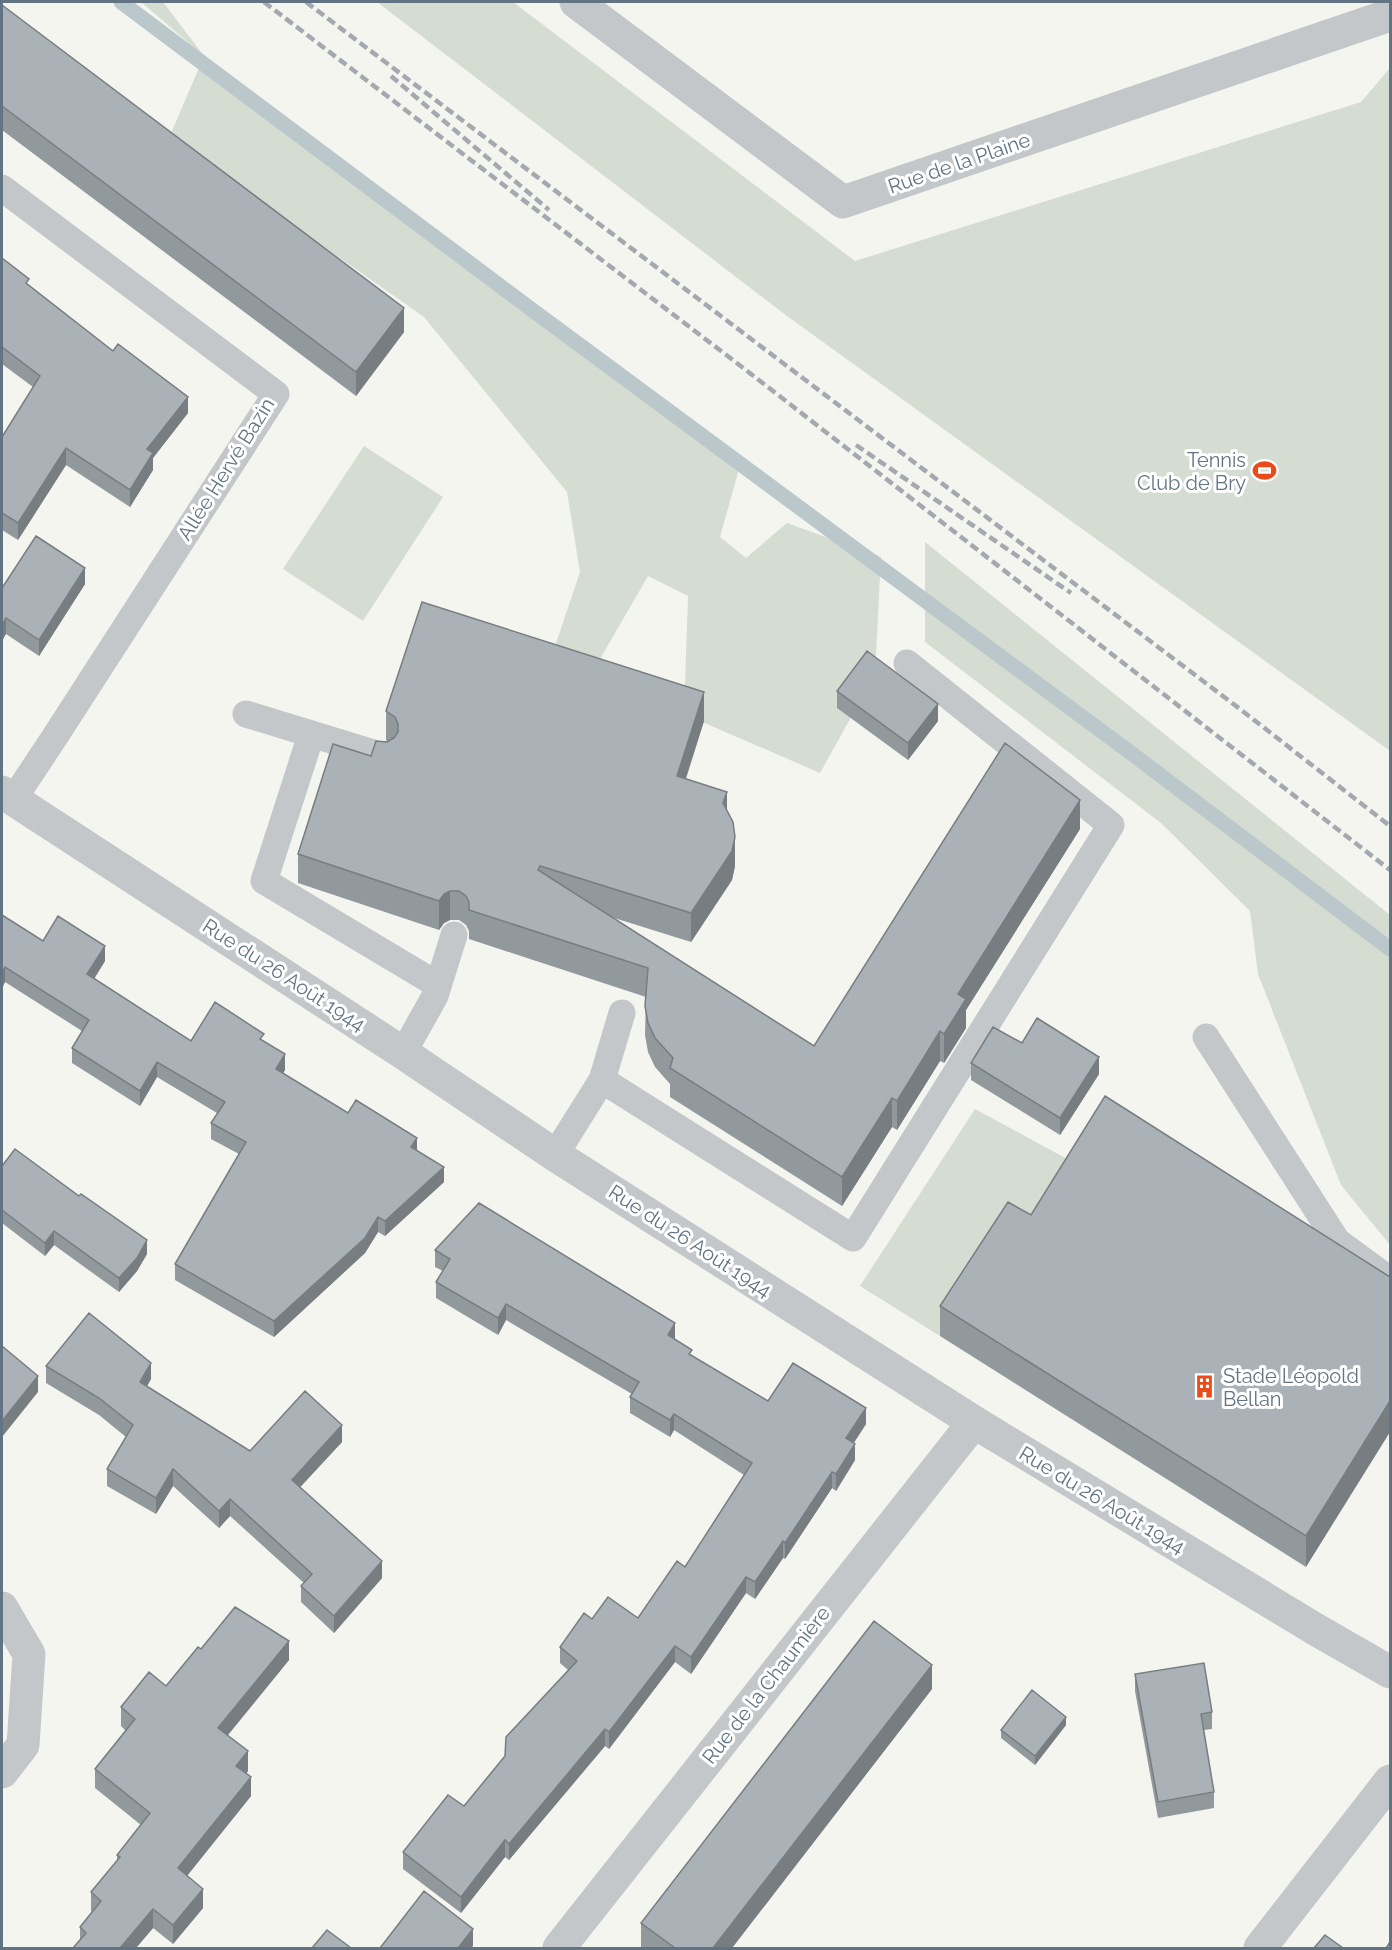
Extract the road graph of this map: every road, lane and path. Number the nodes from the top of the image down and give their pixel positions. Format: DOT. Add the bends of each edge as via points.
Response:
graph roads {
  1 [pos="576,2"];
  2 [pos="1390,15"];
  3 [pos="2,188"];
  4 [pos="907,663"];
  5 [pos="246,714"];
  6 [pos="311,735"];
  7 [pos="383,756"];
  8 [pos="7,796"];
  9 [pos="454,935"];
  10 [pos="438,985"];
  11 [pos="622,1013"];
  12 [pos="1206,1037"];
  13 [pos="403,1053"];
  14 [pos="602,1080"];
  15 [pos="555,1155"];
  16 [pos="1390,1280"];
  17 [pos="974,1422"];
  18 [pos="2,1608"];
  19 [pos="1390,1672"];
  20 [pos="2,1772"];
  21 [pos="1390,1781"];
  22 [pos="559,1948"];
  23 [pos="1260,1948"];
  1 -- 2 [label="street, Rue de la Plaine" via="843,202"];
  3 -- 8 [label="lane, Allée Hervé Bazin" via="276,394 54,738"];
  4 -- 14 [label="lane" via="1112,825 853,1238"];
  5 -- 6 [label="lane"];
  6 -- 7 [label="lane"];
  6 -- 10 [label="lane" via="264,881"];
  8 -- 13 [label="street, Rue du 26 Août 1944"];
  9 -- 10 [label="lane"];
  10 -- 13 [label="lane"];
  11 -- 14 [label="lane"];
  12 -- 16 [label="lane" via="1337,1241"];
  13 -- 15 [label="street, Rue du 26 Août 1944"];
  14 -- 15 [label="lane"];
  15 -- 17 [label="street, Rue du 26 Août 1944"];
  17 -- 19 [label="street, Rue du 26 Août 1944"];
  17 -- 22 [label="street, Rue de la Chaumière"];
  18 -- 20 [label="street" via="29,1654 22,1745"];
  21 -- 23 [label="street"];
}
